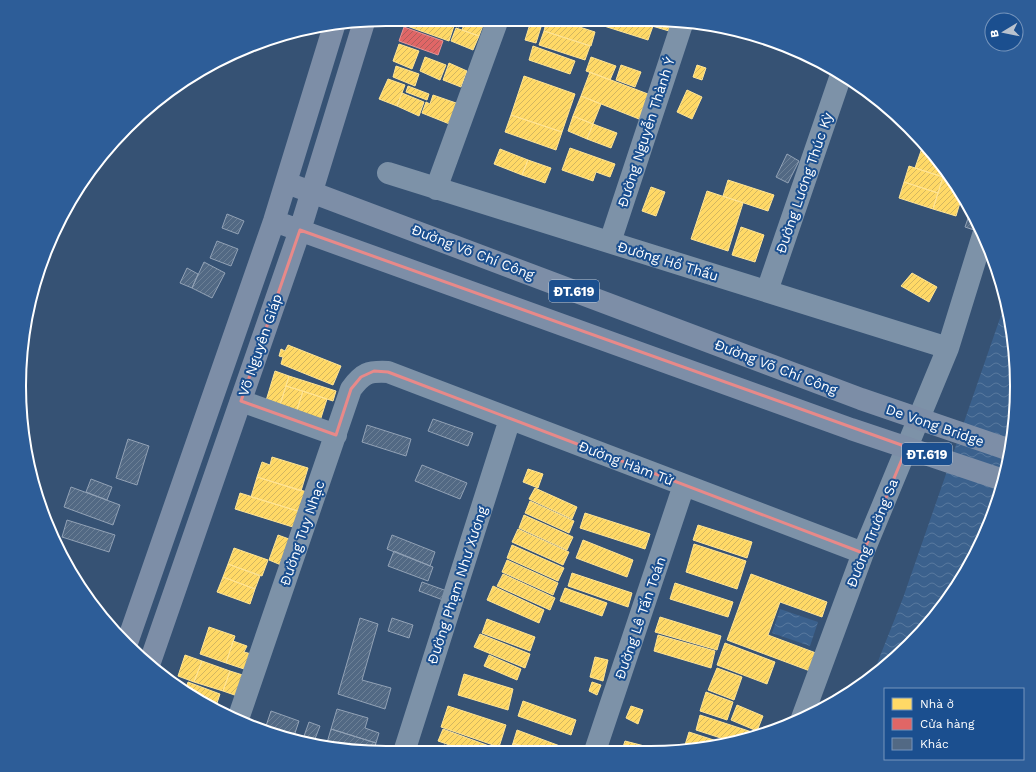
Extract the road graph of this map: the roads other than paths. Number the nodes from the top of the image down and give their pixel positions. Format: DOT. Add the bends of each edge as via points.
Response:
graph roads {
  1 [pos="495,26"];
  2 [pos="362,27"];
  3 [pos="681,28"];
  4 [pos="331,34"];
  5 [pos="354,52"];
  6 [pos="839,80"];
  7 [pos="388,173"];
  8 [pos="287,183"];
  9 [pos="436,189"];
  10 [pos="312,192"];
  11 [pos="274,221"];
  12 [pos="300,230"];
  13 [pos="610,242"];
  14 [pos="981,243"];
  15 [pos="767,292"];
  16 [pos="948,348"];
  17 [pos="388,372"];
  18 [pos="861,399"];
  19 [pos="241,401"];
  20 [pos="510,419"];
  21 [pos="336,435"];
  22 [pos="1004,448"];
  23 [pos="998,478"];
  24 [pos="684,485"];
  25 [pos="863,553"];
  26 [pos="129,638"];
  27 [pos="151,659"];
  28 [pos="805,711"];
  29 [pos="239,715"];
  30 [pos="406,746"];
  31 [pos="597,746"];
  1 -- 9 [label="street"];
  2 -- 5 [label="main road, Võ Nguyên Giáp"];
  3 -- 13 [label="street, Đường Nguyễn Thành Ý"];
  4 -- 5 [label="main road"];
  4 -- 8 [label="main road, Võ Nguyên Giáp"];
  5 -- 10 [label="main road, Võ Nguyên Giáp"];
  6 -- 15 [label="street, Đường Lương Thúc Kỳ"];
  7 -- 9 [label="street, Đường Hồ Thấu"];
  8 -- 10 [label="main road, Đường Võ Chí Công / ĐT.619"];
  8 -- 11 [label="main road, Võ Nguyên Giáp"];
  9 -- 13 [label="street, Đường Hồ Thấu"];
  10 -- 12 [label="main road, Võ Nguyên Giáp"];
  10 -- 18 [label="main road, Đường Võ Chí Công / ĐT.619"];
  11 -- 12 [label="main road, ĐT.619"];
  11 -- 26 [label="main road, Võ Nguyên Giáp"];
  12 -- 19 [label="main road, Võ Nguyên Giáp"];
  12 -- 23 [label="main road, ĐT.619" via="852,429"];
  13 -- 15 [label="street, Đường Hồ Thấu"];
  14 -- 16 [label="street, Đường Trường Sa"];
  15 -- 16 [label="street, Đường Hồ Thấu"];
  16 -- 25 [label="street, Đường Trường Sa"];
  17 -- 20 [label="street, Đường Hàm Tử"];
  17 -- 21 [label="street, Đường Tuy Nhạc" via="374,371 360,377 351,389"];
  18 -- 22 [label="main road, De Vong Bridge / ĐT.619"];
  19 -- 21 [label="street"];
  19 -- 27 [label="main road, Võ Nguyên Giáp"];
  20 -- 24 [label="street, Đường Hàm Tử"];
  20 -- 30 [label="street, Đường Phạm Như Xương"];
  21 -- 29 [label="street, Đường Tuy Nhạc"];
  24 -- 25 [label="street, Đường Hàm Tử"];
  24 -- 31 [label="street, Đường Lê Tấn Toán"];
  25 -- 28 [label="street, Đường Trường Sa"];
}
